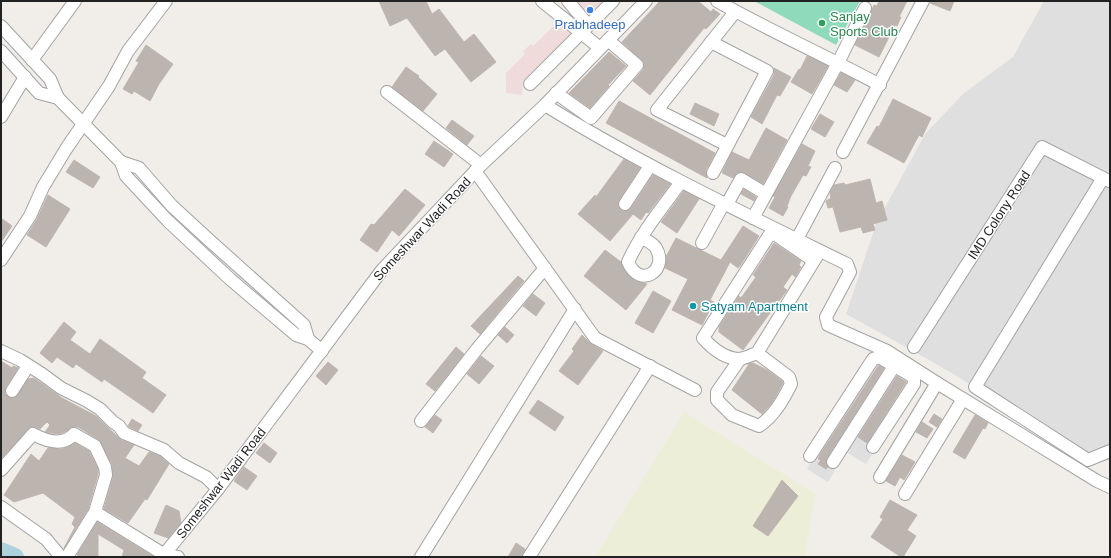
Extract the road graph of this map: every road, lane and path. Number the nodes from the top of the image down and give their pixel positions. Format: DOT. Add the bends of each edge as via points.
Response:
graph roads {
  1 [pos="75,1"];
  2 [pos="166,1"];
  3 [pos="542,1"];
  4 [pos="568,1"];
  5 [pos="613,1"];
  6 [pos="646,1"];
  7 [pos="716,1"];
  8 [pos="923,1"];
  9 [pos="865,8"];
  10 [pos="735,12"];
  11 [pos="1,26"];
  12 [pos="585,29"];
  13 [pos="711,42"];
  14 [pos="604,44"];
  15 [pos="1,50"];
  16 [pos="32,60"];
  17 [pos="838,63"];
  18 [pos="25,77"];
  19 [pos="530,84"];
  20 [pos="880,85"];
  21 [pos="387,92"];
  22 [pos="556,93"];
  23 [pos="58,98"];
  24 [pos="545,104"];
  25 [pos="1,116"];
  26 [pos="83,123"];
  27 [pos="727,145"];
  28 [pos="843,152"];
  29 [pos="650,166"];
  30 [pos="478,168"];
  31 [pos="836,168"];
  32 [pos="713,173"];
  33 [pos="1107,180"];
  34 [pos="681,182"];
  35 [pos="766,194"];
  36 [pos="625,204"];
  37 [pos="725,204"];
  38 [pos="753,218"];
  39 [pos="641,237"];
  40 [pos="797,239"];
  41 [pos="702,243"];
  42 [pos="820,251"];
  43 [pos="1,260"];
  44 [pos="814,262"];
  45 [pos="545,268"];
  46 [pos="575,309"];
  47 [pos="914,347"];
  48 [pos="1,351"];
  49 [pos="322,351"];
  50 [pos="757,353"];
  51 [pos="740,359"];
  52 [pos="897,362"];
  53 [pos="28,366"];
  54 [pos="650,366"];
  55 [pos="937,383"];
  56 [pos="695,390"];
  57 [pos="12,391"];
  58 [pos="963,399"];
  59 [pos="421,421"];
  60 [pos="873,447"];
  61 [pos="1110,451"];
  62 [pos="810,456"];
  63 [pos="833,462"];
  64 [pos="1,470"];
  65 [pos="880,477"];
  66 [pos="1110,487"];
  67 [pos="218,489"];
  68 [pos="905,494"];
  69 [pos="1,507"];
  70 [pos="95,512"];
  71 [pos="163,556"];
  72 [pos="61,557"];
  73 [pos="67,557"];
  74 [pos="178,557"];
  75 [pos="421,557"];
  76 [pos="529,557"];
  1 -- 16 [label="street"];
  2 -- 26 [label="street" via="128,51 109,86"];
  3 -- 12 [label="street"];
  4 -- 12 [label="street"];
  5 -- 12 [label="street"];
  6 -- 14 [label="street, Someshwar Wadi Road"];
  7 -- 10 [label="street"];
  8 -- 20 [label="street"];
  9 -- 17 [label="street"];
  10 -- 13 [label="street"];
  10 -- 17 [label="street"];
  11 -- 16 [label="street"];
  12 -- 14 [label="street"];
  12 -- 19 [label="street"];
  13 -- 27 [label="street" via="767,71"];
  13 -- 27 [label="street" via="657,110"];
  14 -- 22 [label="street, Someshwar Wadi Road"];
  14 -- 22 [label="street" via="637,65 591,118"];
  15 -- 18 [label="street"];
  16 -- 23 [label="street" via="50,79"];
  17 -- 20 [label="street"];
  17 -- 35 [label="street"];
  18 -- 23 [label="street" via="39,93"];
  18 -- 25 [label="street"];
  20 -- 28 [label="street"];
  21 -- 30 [label="street"];
  22 -- 24 [label="street, Someshwar Wadi Road"];
  23 -- 26 [label="street"];
  24 -- 29 [label="street"];
  24 -- 30 [label="street, Someshwar Wadi Road"];
  26 -- 43 [label="street" via="43,187 30,216"];
  26 -- 49 [label="street" via="121,162 126,176 168,221 284,325"];
  27 -- 32 [label="street"];
  29 -- 34 [label="street"];
  29 -- 36 [label="street"];
  30 -- 45 [label="street"];
  30 -- 49 [label="street, Someshwar Wadi Road" via="382,270"];
  31 -- 40 [label="street"];
  33 -- 47 [label="street, IMD Colony Road" via="1042,146"];
  33 -- 61 [label="street" via="975,387 1088,460"];
  34 -- 37 [label="street"];
  34 -- 39 [label="street"];
  35 -- 37 [label="street" via="741,179"];
  35 -- 38 [label="street"];
  37 -- 38 [label="street"];
  37 -- 41 [label="street"];
  38 -- 40 [label="street"];
  40 -- 42 [label="street"];
  42 -- 44 [label="street"];
  42 -- 52 [label="street" via="847,264 850,270 826,317 827,324 887,351"];
  44 -- 50 [label="street"];
  44 -- 51 [label="street" via="776,234 770,234 703,338 710,346 730,357"];
  45 -- 46 [label="street"];
  45 -- 59 [label="street"];
  46 -- 54 [label="street" via="595,338"];
  46 -- 75 [label="street"];
  48 -- 53 [label="street"];
  49 -- 67 [label="street, Someshwar Wadi Road"];
  50 -- 51 [label="street"];
  50 -- 51 [label="street" via="789,377 791,384 768,420 759,426 732,415 717,400 717,392"];
  52 -- 55 [label="street"];
  52 -- 60 [label="street" via="912,376 914,384"];
  52 -- 62 [label="street" via="879,357 873,360"];
  52 -- 63 [label="street"];
  53 -- 57 [label="street"];
  53 -- 67 [label="street" via="100,409 124,433 164,450 179,463 206,477"];
  54 -- 56 [label="street"];
  54 -- 76 [label="street"];
  55 -- 58 [label="street"];
  55 -- 65 [label="street"];
  58 -- 66 [label="street" via="1097,482"];
  58 -- 68 [label="street"];
  64 -- 70 [label="street" via="33,434 54,442 70,439 74,434 95,446 105,467 106,475"];
  67 -- 71 [label="street, Someshwar Wadi Road"];
  69 -- 72 [label="street" via="46,539"];
  70 -- 71 [label="street"];
  70 -- 73 [label="street"];
  71 -- 74 [label="street"];
}
